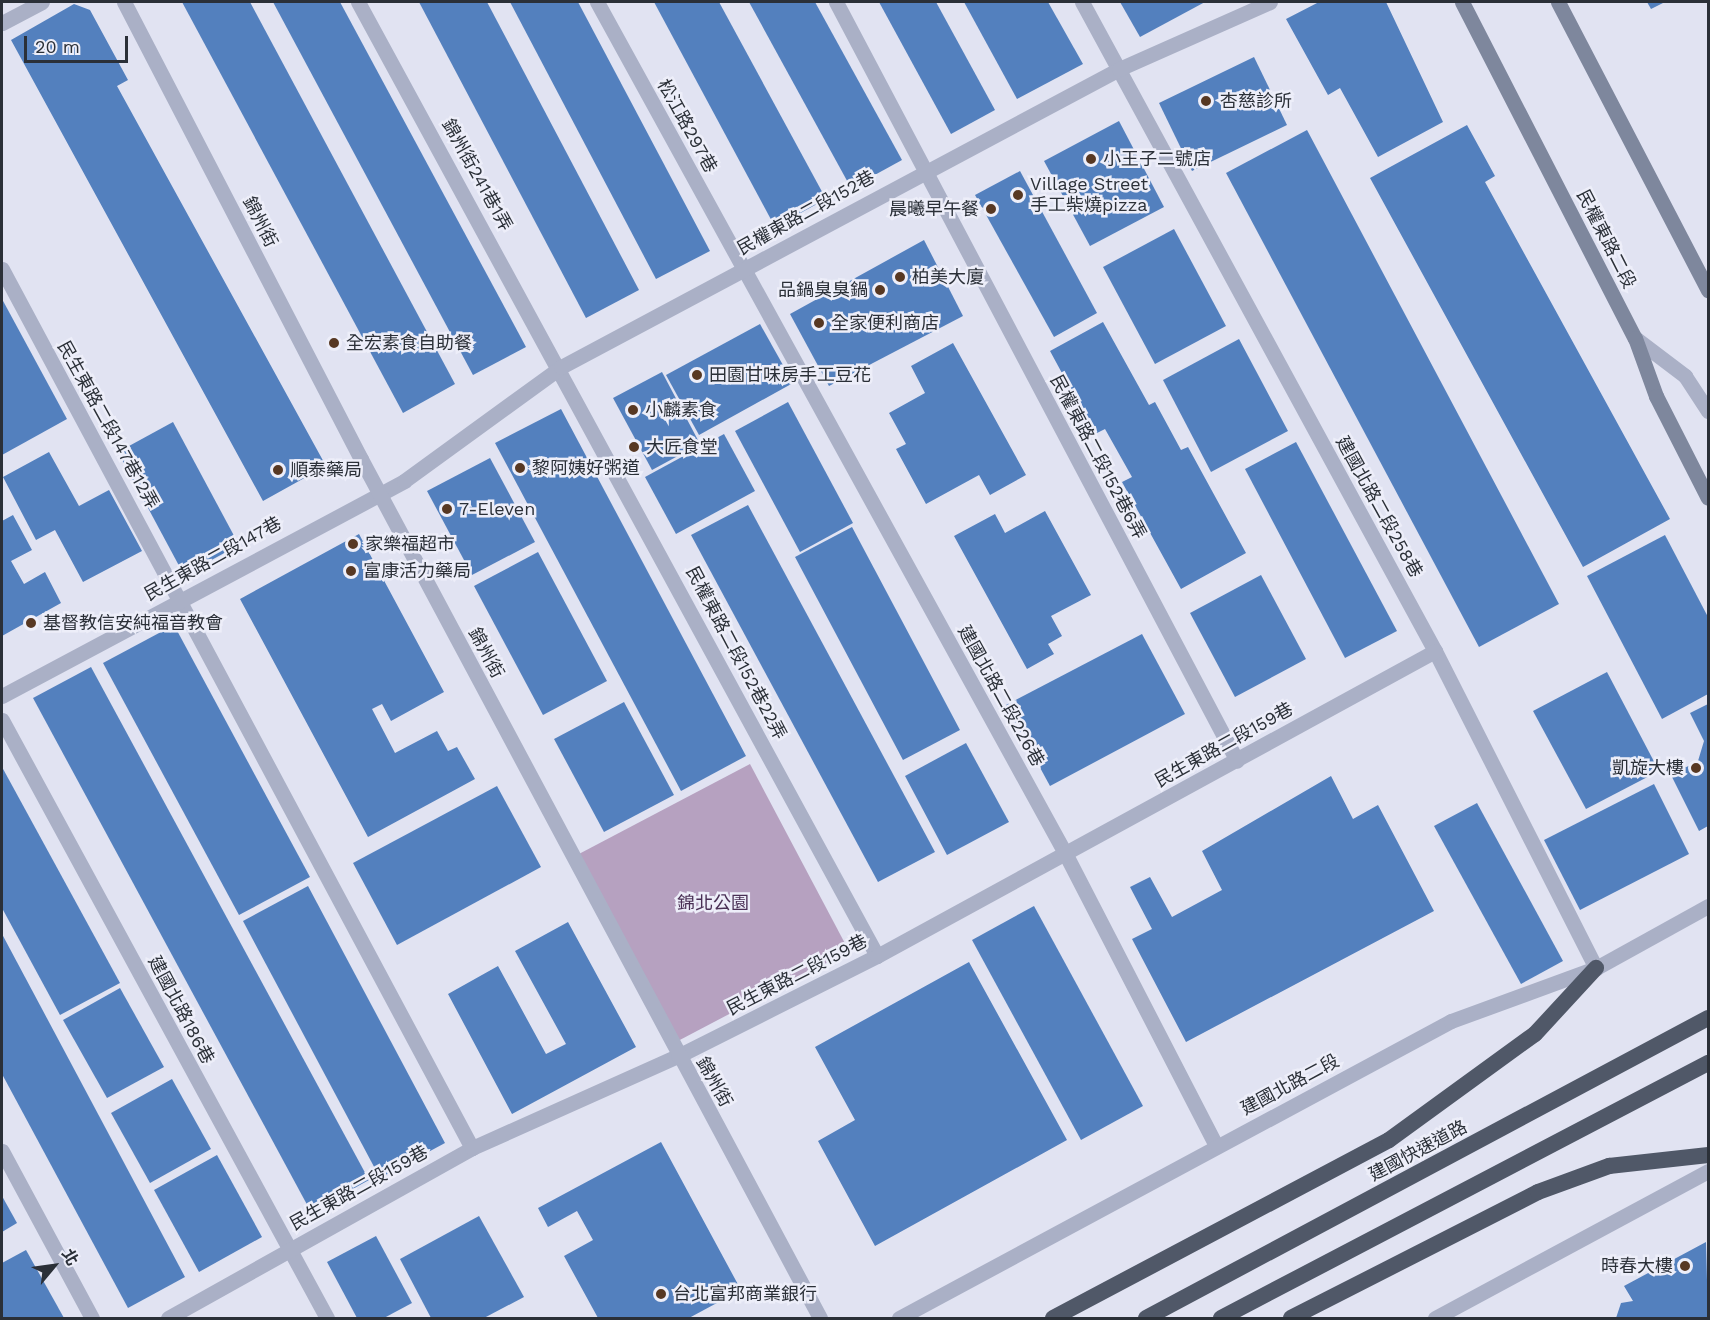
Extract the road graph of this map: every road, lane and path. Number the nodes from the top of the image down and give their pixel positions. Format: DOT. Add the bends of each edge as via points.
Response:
graph roads {
  1 [pos="42,2"];
  2 [pos="124,2"];
  3 [pos="358,2"];
  4 [pos="597,2"];
  5 [pos="836,2"];
  6 [pos="1082,2"];
  7 [pos="1270,2"];
  8 [pos="1462,2"];
  9 [pos="1558,2"];
  10 [pos="2,23"];
  11 [pos="1119,69"];
  12 [pos="924,171"];
  13 [pos="2,269"];
  14 [pos="743,270"];
  15 [pos="1708,290"];
  16 [pos="1635,338"];
  17 [pos="561,368"];
  18 [pos="1708,411"];
  19 [pos="380,489"];
  20 [pos="1708,498"];
  21 [pos="181,599"];
  22 [pos="1435,651"];
  23 [pos="2,696"];
  24 [pos="2,720"];
  25 [pos="1237,761"];
  26 [pos="1065,853"];
  27 [pos="1708,906"];
  28 [pos="877,956"];
  29 [pos="1596,968"];
  30 [pos="1708,1018"];
  31 [pos="678,1056"];
  32 [pos="1708,1064"];
  33 [pos="1216,1146"];
  34 [pos="472,1148"];
  35 [pos="2,1151"];
  36 [pos="1708,1155"];
  37 [pos="1708,1172"];
  38 [pos="288,1249"];
  39 [pos="92,1318"];
  40 [pos="168,1318"];
  41 [pos="327,1318"];
  42 [pos="820,1318"];
  43 [pos="899,1318"];
  44 [pos="1053,1318"];
  45 [pos="1146,1318"];
  46 [pos="1221,1318"];
  47 [pos="1291,1318"];
  48 [pos="1435,1318"];
  1 -- 10 [label="street"];
  2 -- 19 [label="street, 錦州街"];
  3 -- 17 [label="street, 錦州街241巷1弄"];
  4 -- 14 [label="street, 松江路297巷"];
  5 -- 12 [label="street, 民權東路二段152巷6弄"];
  6 -- 11 [label="street, 建國北路二段258巷"];
  7 -- 11 [label="street, 民權東路二段152巷"];
  8 -- 16 [label="main road, 民權東路二段"];
  9 -- 15 [label="main road"];
  11 -- 12 [label="street, 民權東路二段152巷"];
  11 -- 22 [label="street, 建國北路二段258巷"];
  12 -- 14 [label="street, 民權東路二段152巷"];
  12 -- 25 [label="street, 民權東路二段152巷6弄"];
  13 -- 21 [label="street, 民生東路二段147巷12弄"];
  14 -- 17 [label="street, 民權東路二段152巷"];
  14 -- 26 [label="street, 建國北路二段226巷"];
  16 -- 18 [label="street" via="1685,376"];
  16 -- 20 [label="main road, 民權東路二段" via="1656,396"];
  17 -- 19 [label="street, 民權東路二段152巷" via="404,481"];
  17 -- 28 [label="street, 民權東路二段152巷22弄"];
  19 -- 21 [label="street, 民生東路二段147巷"];
  19 -- 31 [label="street, 錦州街"];
  21 -- 23 [label="street, 民生東路二段147巷"];
  21 -- 34 [label="street, 民生東路二段147巷12弄"];
  22 -- 25 [label="street, 民生東路二段159巷"];
  22 -- 29 [label="street, 建國北路二段258巷"];
  24 -- 38 [label="street, 建國北路186巷"];
  25 -- 26 [label="street, 民生東路二段159巷"];
  26 -- 28 [label="street, 民生東路二段159巷"];
  26 -- 33 [label="street, 建國北路二段226巷"];
  27 -- 29 [label="street, 建國北路二段"];
  28 -- 31 [label="street, 民生東路二段159巷"];
  29 -- 33 [label="street, 建國北路二段" via="1451,1021"];
  29 -- 44 [label="highway" via="1535,1034 1389,1140"];
  30 -- 45 [label="highway, 建國快速道路"];
  31 -- 34 [label="street, 民生東路二段159巷"];
  31 -- 42 [label="street, 錦州街"];
  32 -- 46 [label="highway"];
  33 -- 43 [label="street, 建國北路二段"];
  34 -- 38 [label="street, 民生東路二段159巷"];
  35 -- 39 [label="street"];
  36 -- 47 [label="highway" via="1609,1166 1538,1192"];
  37 -- 48 [label="street"];
  38 -- 40 [label="street, 民生東路二段159巷"];
  38 -- 41 [label="street, 建國北路186巷"];
}
